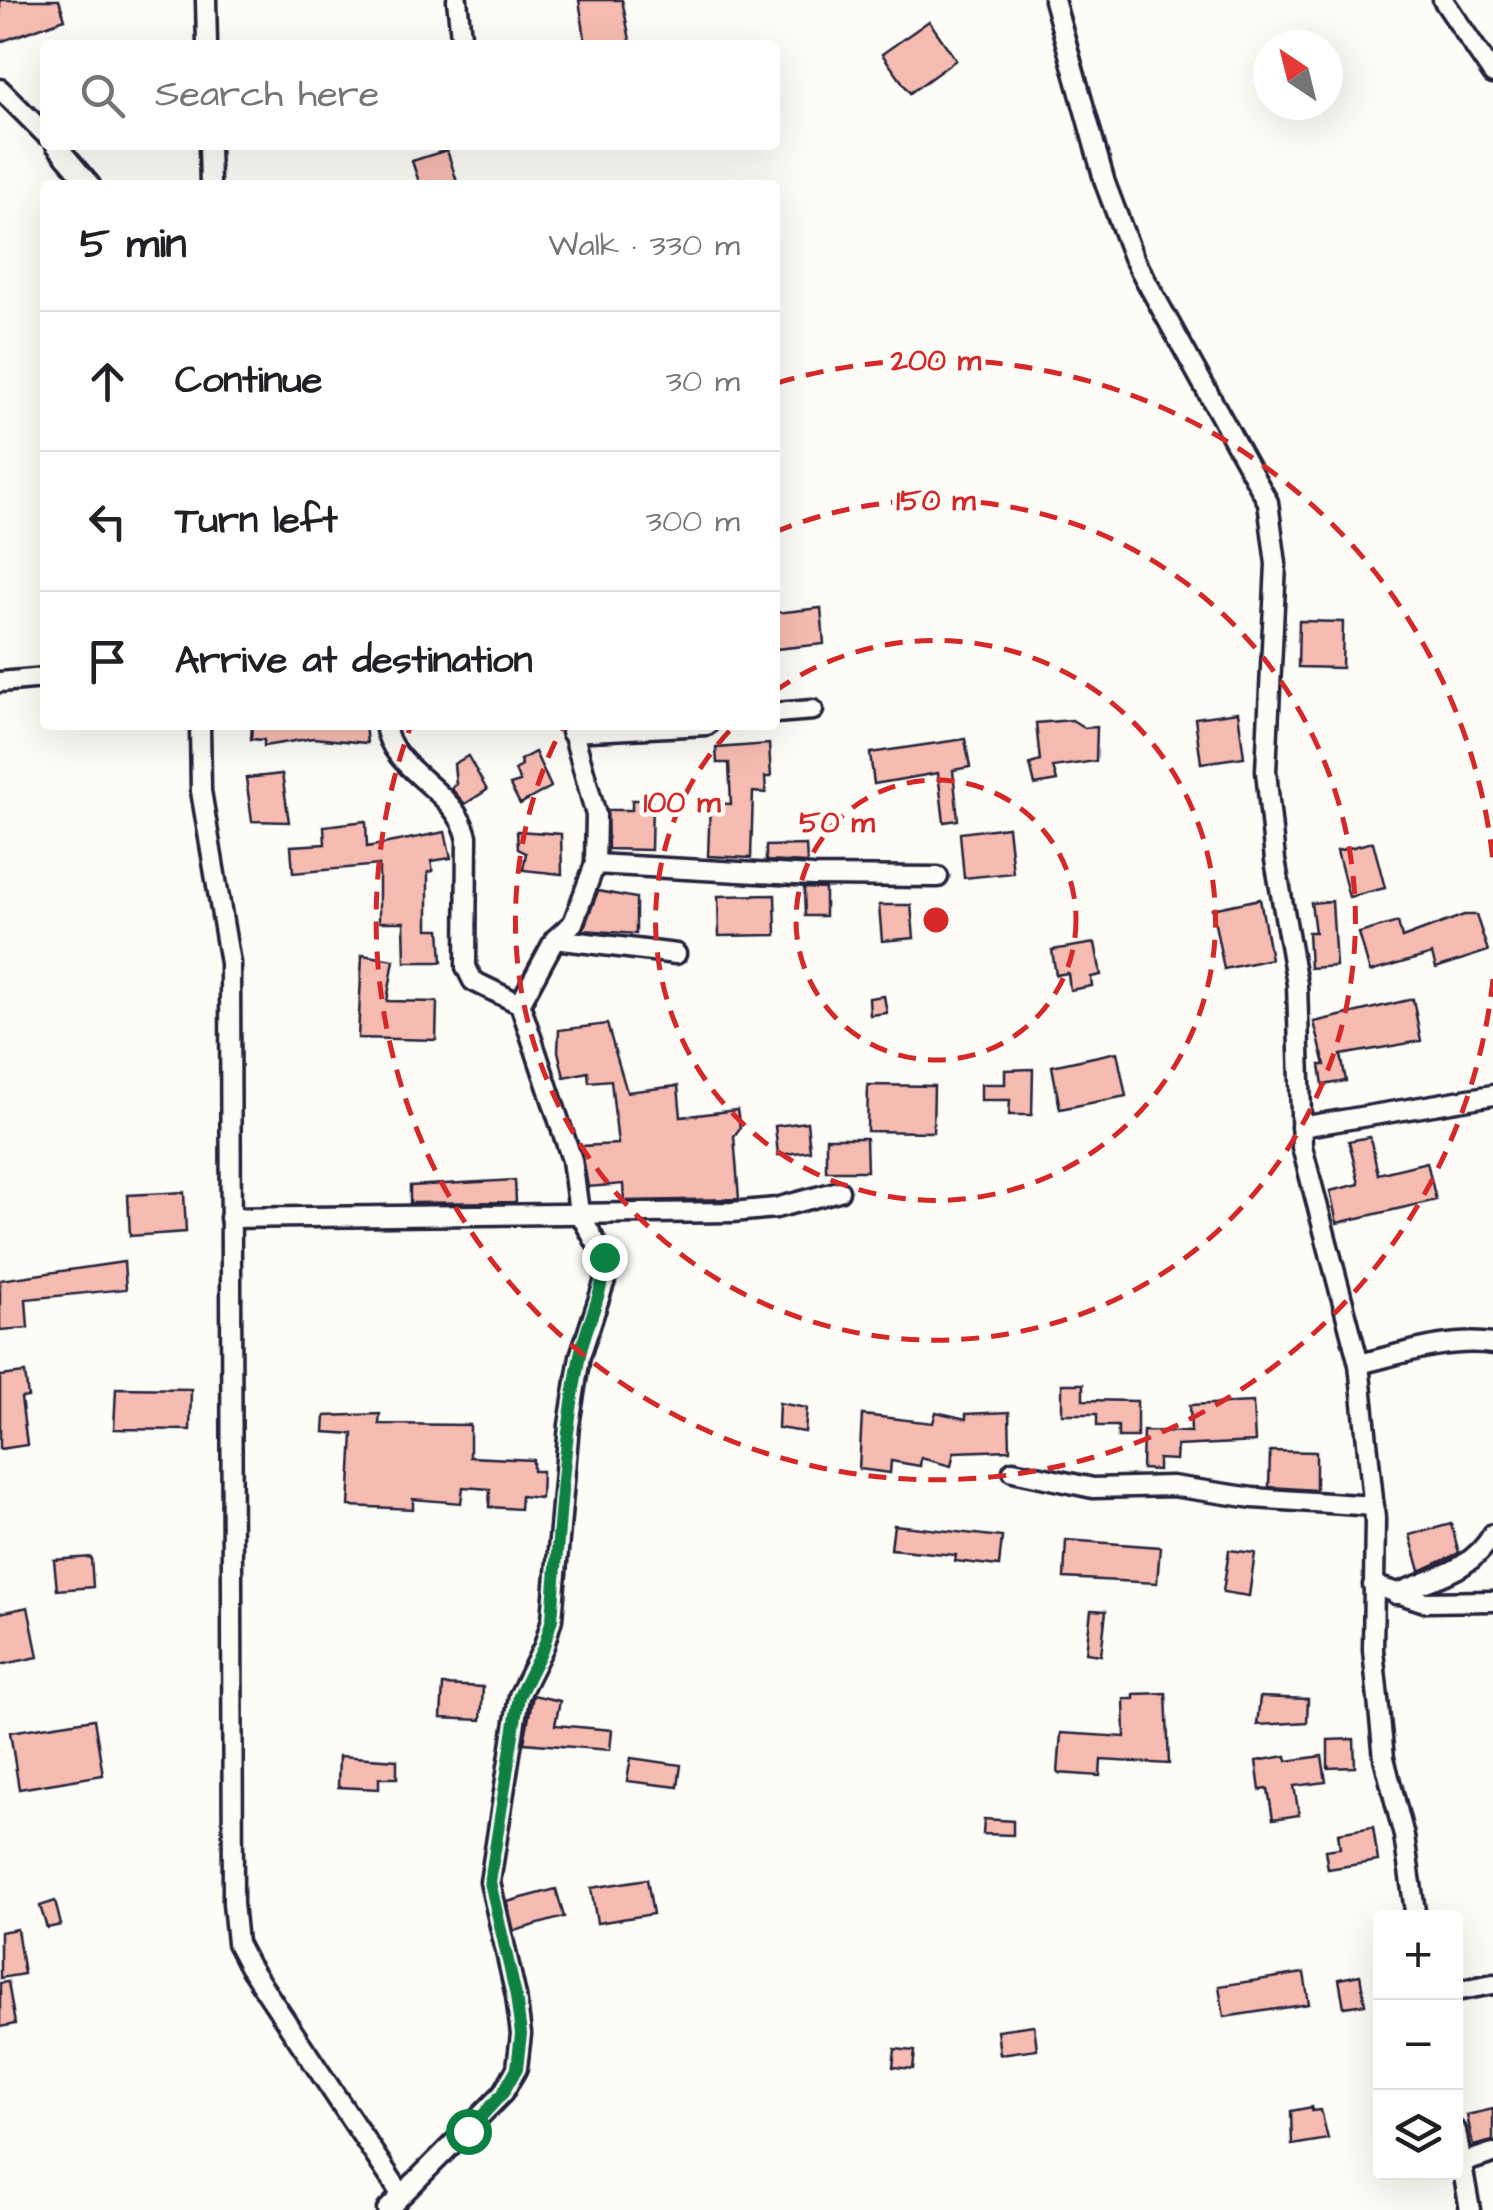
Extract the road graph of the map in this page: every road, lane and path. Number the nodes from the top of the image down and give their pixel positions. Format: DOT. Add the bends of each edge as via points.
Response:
graph roads {
  1 [pos="206,0"];
  2 [pos="457,0"];
  3 [pos="1054,0"];
  4 [pos="1443,0"];
  5 [pos="206,40"];
  6 [pos="461,40"];
  7 [pos="1493,74"];
  8 [pos="0,88"];
  9 [pos="40,129"];
  10 [pos="60,150"];
  11 [pos="209,150"];
  12 [pos="86,180"];
  13 [pos="210,180"];
  14 [pos="40,678"];
  15 [pos="0,682"];
  16 [pos="813,710"];
  17 [pos="780,712"];
  18 [pos="200,730"];
  19 [pos="386,730"];
  20 [pos="572,730"];
  21 [pos="595,864"];
  22 [pos="938,877"];
  23 [pos="555,938"];
  24 [pos="676,954"];
  25 [pos="520,1004"];
  26 [pos="1493,1095"];
  27 [pos="1301,1127"];
  28 [pos="839,1191"];
  29 [pos="578,1212"];
  30 [pos="230,1218"];
  31 [pos="1493,1344"];
  32 [pos="1359,1364"];
  33 [pos="1014,1471"];
  34 [pos="1374,1506"];
  35 [pos="1493,1534"];
  36 [pos="1373,1585"];
  37 [pos="1396,1594"];
  38 [pos="1493,1600"];
  39 [pos="1415,1910"];
  40 [pos="1493,1984"];
  41 [pos="1463,1990"];
  42 [pos="1493,2153"];
  43 [pos="1463,2163"];
  44 [pos="1463,2169"];
  45 [pos="401,2194"];
  46 [pos="387,2210"];
  47 [pos="1470,2210"];
  1 -- 5 [label="street"];
  2 -- 6 [label="street"];
  3 -- 27 [label="street" via="1105,183 1133,257 1268,502 1276,564 1266,771 1297,984"];
  4 -- 7 [label="street"];
  8 -- 9 [label="street"];
  10 -- 12 [label="street"];
  11 -- 13 [label="street"];
  14 -- 15 [label="street"];
  16 -- 17 [label="street"];
  18 -- 30 [label="street" via="201,791 230,963"];
  19 -- 25 [label="street" via="389,744 462,817 468,836 466,966 473,981"];
  20 -- 21 [label="street" via="596,815"];
  21 -- 22 [label="street"];
  21 -- 23 [label="street" via="573,923"];
  23 -- 24 [label="street"];
  23 -- 25 [label="street"];
  25 -- 29 [label="street" via="572,1160"];
  26 -- 27 [label="street"];
  27 -- 32 [label="street"];
  28 -- 29 [label="street" via="732,1212"];
  29 -- 30 [label="street"];
  29 -- 45 [label="street" via="604,1257 604,1280 580,1356 552,1619 519,1696 490,1882 516,1996 517,2068 503,2093"];
  30 -- 45 [label="street" via="238,1942"];
  31 -- 32 [label="street" via="1424,1349"];
  32 -- 34 [label="street"];
  33 -- 34 [label="street" via="1094,1488 1172,1486"];
  34 -- 36 [label="street"];
  35 -- 37 [label="street" via="1452,1574"];
  36 -- 37 [label="street"];
  36 -- 39 [label="street" via="1384,1758"];
  37 -- 38 [label="street" via="1426,1602"];
  40 -- 41 [label="street"];
  42 -- 43 [label="street"];
  44 -- 47 [label="street"];
  45 -- 46 [label="street"];
}
